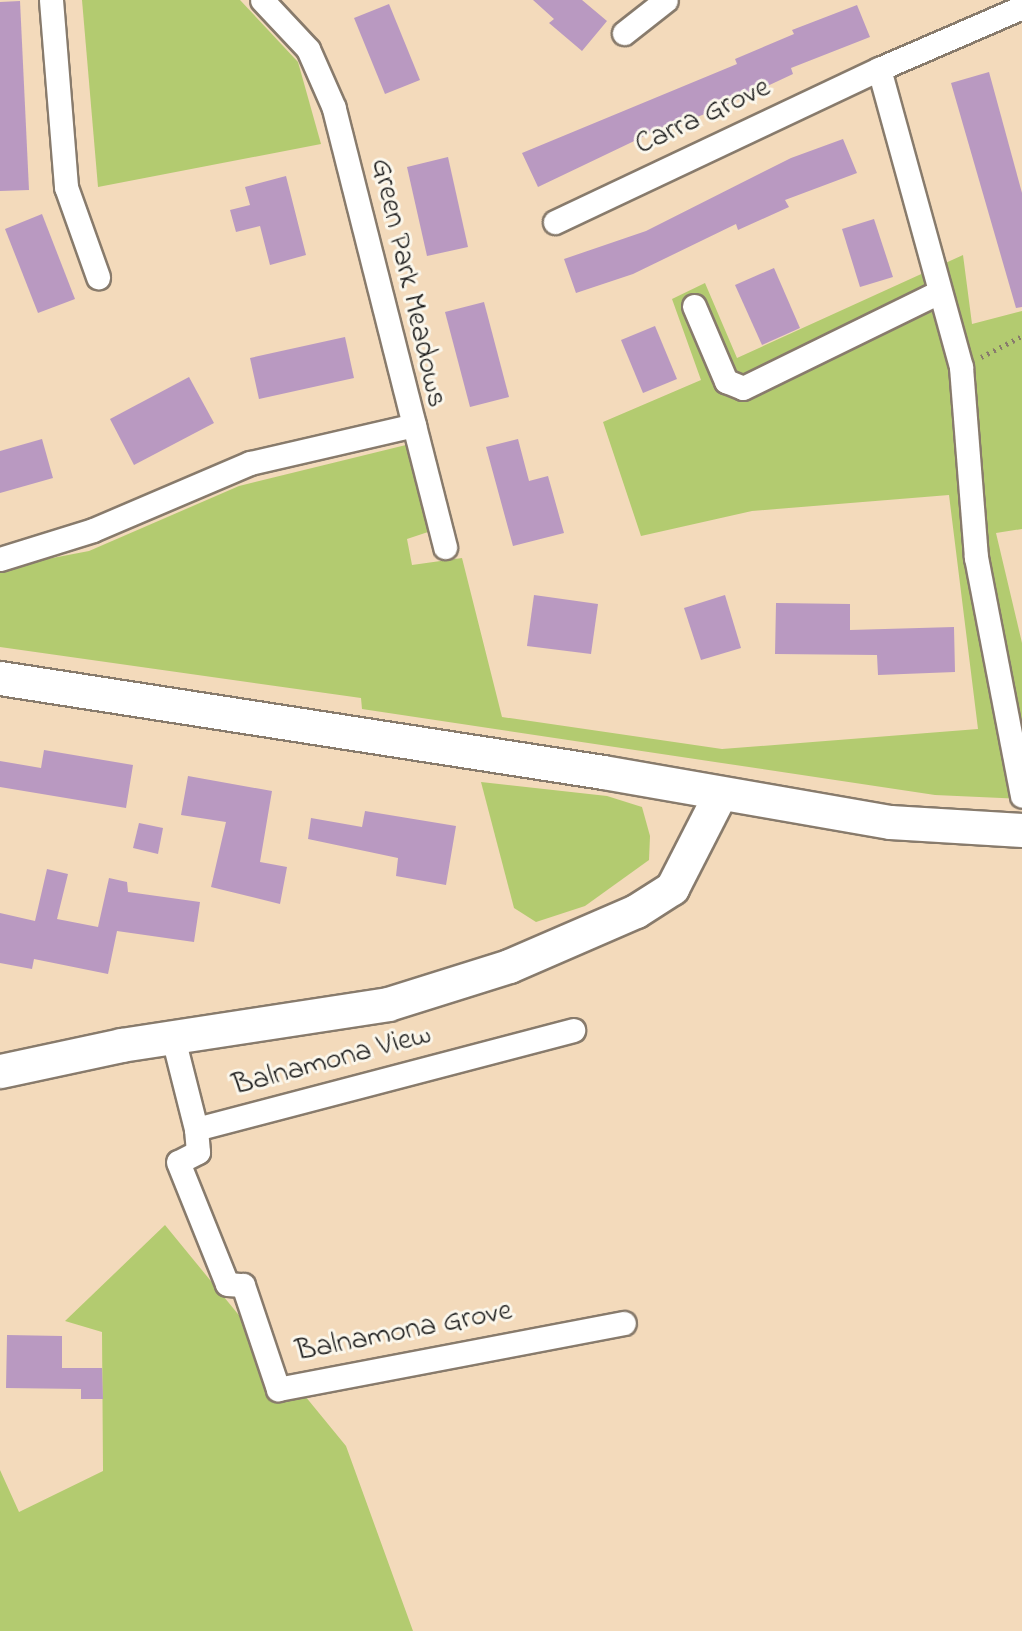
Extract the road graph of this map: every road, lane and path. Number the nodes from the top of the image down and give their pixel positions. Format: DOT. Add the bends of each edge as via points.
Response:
graph roads {
  1 [pos="51,0"];
  2 [pos="262,0"];
  3 [pos="651,4"];
  4 [pos="1022,7"];
  5 [pos="624,33"];
  6 [pos="879,69"];
  7 [pos="555,222"];
  8 [pos="97,277"];
  9 [pos="939,292"];
  10 [pos="694,306"];
  11 [pos="1022,336"];
  12 [pos="961,367"];
  13 [pos="414,425"];
  14 [pos="445,547"];
  15 [pos="0,559"];
  16 [pos="0,678"];
  17 [pos="720,794"];
  18 [pos="1022,796"];
  19 [pos="1022,830"];
  20 [pos="573,1030"];
  21 [pos="173,1038"];
  22 [pos="0,1071"];
  23 [pos="196,1129"];
  24 [pos="624,1323"];
  1 -- 8 [label="street" via="66,187"];
  2 -- 13 [label="street, Green Park Meadows" via="308,49 334,108"];
  3 -- 5 [label="street"];
  4 -- 6 [label="street, Carra Grove"];
  6 -- 7 [label="street, Carra Grove"];
  6 -- 9 [label="street"];
  9 -- 10 [label="street" via="743,388 726,381"];
  9 -- 12 [label="street"];
  11 -- 12 [label="path"];
  12 -- 18 [label="street" via="976,557"];
  13 -- 14 [label="street"];
  13 -- 15 [label="street, Green Park Meadows" via="250,463 93,530"];
  16 -- 17 [label="main road"];
  17 -- 19 [label="main road" via="890,822"];
  17 -- 21 [label="main road" via="671,888 636,911 509,966 388,1004"];
  20 -- 23 [label="street, Balnamona View"];
  21 -- 22 [label="main road"];
  21 -- 23 [label="street"];
  23 -- 24 [label="street, Balnamona Grove" via="198,1152 178,1162 227,1284 243,1285 278,1389"];
}
